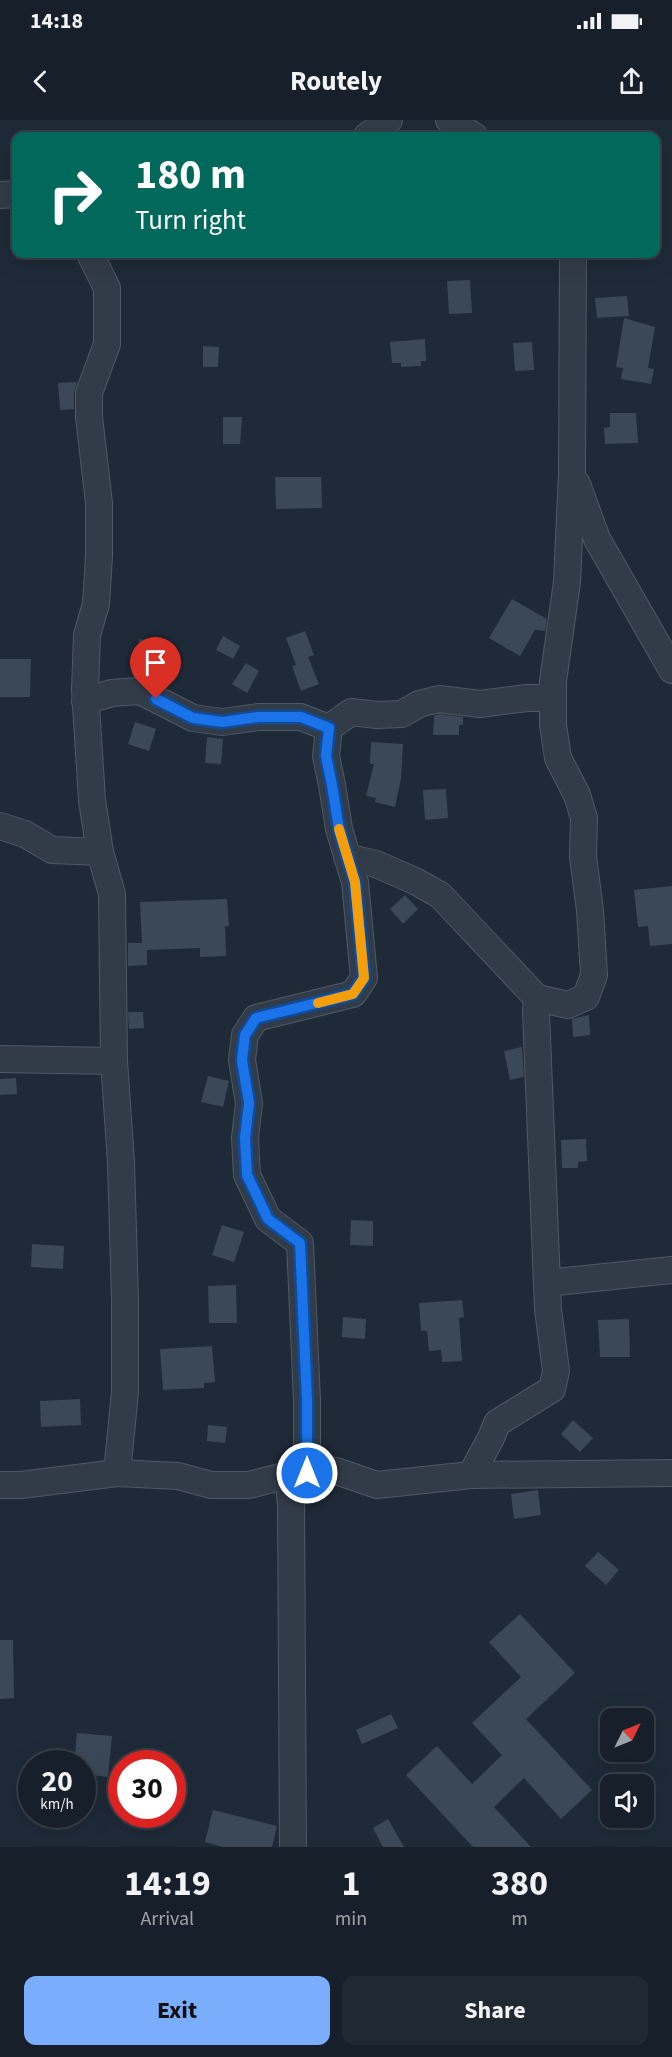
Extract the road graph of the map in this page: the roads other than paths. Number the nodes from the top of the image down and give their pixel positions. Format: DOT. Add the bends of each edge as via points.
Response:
graph roads {
  1 [pos="389,120"];
  2 [pos="449,120"];
  3 [pos="372,132"];
  4 [pos="468,132"];
  5 [pos="92,258"];
  6 [pos="573,258"];
  7 [pos="572,473"];
  8 [pos="672,670"];
  9 [pos="553,698"];
  10 [pos="85,700"];
  11 [pos="329,728"];
  12 [pos="0,826"];
  13 [pos="100,852"];
  14 [pos="347,857"];
  15 [pos="537,998"];
  16 [pos="0,1059"];
  17 [pos="114,1061"];
  18 [pos="672,1270"];
  19 [pos="547,1283"];
  20 [pos="117,1473"];
  21 [pos="672,1473"];
  22 [pos="298,1474"];
  23 [pos="471,1475"];
  24 [pos="0,1485"];
  25 [pos="294,1847"];
  1 -- 3 [label="street"];
  2 -- 4 [label="street"];
  5 -- 10 [label="street" via="107,288 107,344 89,393 99,503 99,556 96,604 87,635"];
  6 -- 7 [label="street"];
  7 -- 8 [label="street" via="597,539"];
  7 -- 9 [label="street" via="567,582"];
  9 -- 11 [label="street" via="480,704 439,699 402,714 351,712"];
  9 -- 15 [label="street" via="558,758 584,818 583,857 594,975 586,997 568,1005"];
  10 -- 11 [label="street" via="140,691 193,718 222,722 301,717"];
  10 -- 13 [label="street"];
  11 -- 14 [label="street" via="326,756"];
  12 -- 13 [label="street" via="25,834 52,850"];
  13 -- 17 [label="street" via="112,894"];
  14 -- 15 [label="street" via="376,864 440,895"];
  14 -- 22 [label="street" via="355,882 364,978 353,994 256,1018 245,1035 242,1060 249,1103 245,1138 247,1175 268,1219 300,1243 307,1401"];
  15 -- 19 [label="street"];
  16 -- 17 [label="street"];
  17 -- 20 [label="street" via="126,1300 125,1392"];
  18 -- 19 [label="street"];
  19 -- 23 [label="street" via="556,1371 552,1389 497,1423"];
  20 -- 22 [label="street" via="178,1476 211,1485 249,1485"];
  20 -- 24 [label="street"];
  21 -- 23 [label="street"];
  22 -- 23 [label="street" via="336,1471 377,1485"];
  22 -- 25 [label="street" via="291,1505"];
}
